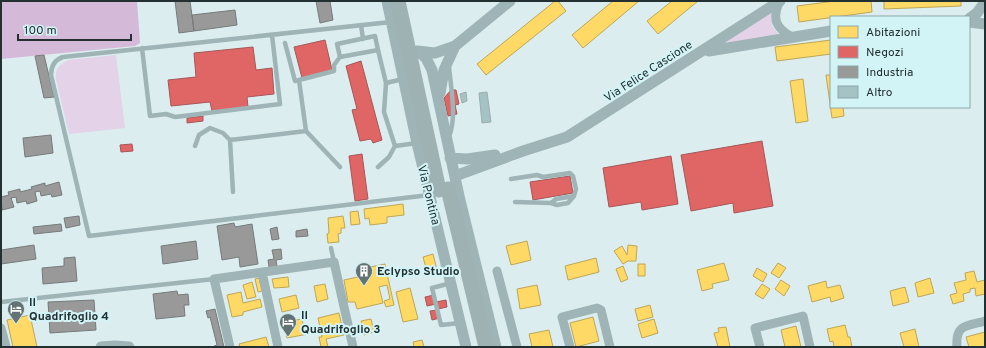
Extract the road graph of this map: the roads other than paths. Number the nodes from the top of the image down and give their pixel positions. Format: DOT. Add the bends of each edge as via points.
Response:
graph roads {
  1 [pos="408,1"];
  2 [pos="504,1"];
  3 [pos="510,1"];
  4 [pos="780,2"];
  5 [pos="985,2"];
  6 [pos="391,3"];
  7 [pos="497,11"];
  8 [pos="970,18"];
  9 [pos="391,22"];
  10 [pos="970,22"];
  11 [pos="985,24"];
  12 [pos="361,25"];
  13 [pos="830,31"];
  14 [pos="272,34"];
  15 [pos="792,37"];
  16 [pos="363,39"];
  17 [pos="286,43"];
  18 [pos="396,43"];
  19 [pos="454,46"];
  20 [pos="142,48"];
  21 [pos="378,50"];
  22 [pos="415,50"];
  23 [pos="702,52"];
  24 [pos="340,57"];
  25 [pos="448,60"];
  26 [pos="399,61"];
  27 [pos="403,79"];
  28 [pos="299,80"];
  29 [pos="386,83"];
  30 [pos="439,104"];
  31 [pos="306,131"];
  32 [pos="230,140"];
  33 [pos="416,143"];
  34 [pos="447,143"];
  35 [pos="195,146"];
  36 [pos="395,146"];
  37 [pos="523,151"];
  38 [pos="450,158"];
  39 [pos="340,167"];
  40 [pos="378,167"];
  41 [pos="511,179"];
  42 [pos="443,188"];
  43 [pos="232,192"];
  44 [pos="516,202"];
  45 [pos="331,248"];
  46 [pos="334,262"];
  47 [pos="497,271"];
  48 [pos="262,272"];
  49 [pos="214,279"];
  50 [pos="451,283"];
  51 [pos="1,302"];
  52 [pos="985,321"];
  53 [pos="460,323"];
  54 [pos="1,328"];
  55 [pos="6,347"];
  56 [pos="101,347"];
  57 [pos="129,347"];
  58 [pos="230,347"];
  59 [pos="278,347"];
  60 [pos="353,347"];
  61 [pos="466,347"];
  62 [pos="477,347"];
  63 [pos="486,347"];
  64 [pos="496,347"];
  65 [pos="517,347"];
  66 [pos="570,347"];
  67 [pos="610,347"];
  68 [pos="760,347"];
  69 [pos="810,347"];
  70 [pos="957,347"];
  1 -- 42 [label="highway, Via Pontina"];
  2 -- 7 [label="street"];
  3 -- 7 [label="street"];
  4 -- 15 [label="street" via="775,14 777,24"];
  4 -- 23 [label="street, Via Felice Cascione"];
  5 -- 8 [label="street"];
  6 -- 9 [label="street, Via Pontina"];
  6 -- 42 [label="highway, Via Pontina, bridge"];
  7 -- 19 [label="street"];
  9 -- 12 [label="lane"];
  9 -- 18 [label="street, Via Pontina"];
  10 -- 11 [label="street"];
  12 -- 14 [label="lane"];
  12 -- 16 [label="lane"];
  13 -- 15 [label="street"];
  14 -- 20 [label="lane"];
  14 -- 20 [label="lane" via="280,104 175,117 166,114 150,116"];
  15 -- 23 [label="street"];
  16 -- 21 [label="lane" via="375,36"];
  16 -- 24 [label="lane" via="338,44"];
  17 -- 28 [label="lane" via="295,81"];
  18 -- 22 [label="street"];
  18 -- 26 [label="street, Via Pontina"];
  19 -- 22 [label="street" via="435,53"];
  19 -- 25 [label="street, Via Pontina"];
  20 -- 42 [label="lane" via="63,57 55,61 52,67 53,84 90,236"];
  21 -- 24 [label="lane"];
  21 -- 29 [label="lane"];
  22 -- 26 [label="street" via="404,53"];
  22 -- 30 [label="street, Via Pontina" via="426,58"];
  23 -- 37 [label="street, Via Felice Cascione" via="567,138"];
  24 -- 28 [label="lane" via="334,65 334,71"];
  25 -- 30 [label="street, Via Pontina" via="442,78"];
  25 -- 34 [label="lane" via="453,115"];
  26 -- 27 [label="street, Via Pontina"];
  27 -- 29 [label="lane"];
  27 -- 33 [label="street, Via Pontina"];
  28 -- 31 [label="lane"];
  29 -- 36 [label="lane" via="384,112"];
  30 -- 34 [label="street, Via Pontina"];
  31 -- 32 [label="lane"];
  31 -- 39 [label="lane"];
  32 -- 35 [label="lane" via="223,133 210,128 199,135"];
  32 -- 43 [label="lane"];
  33 -- 36 [label="lane"];
  33 -- 42 [label="street, Via Pontina"];
  34 -- 38 [label="street, Via Pontina"];
  36 -- 40 [label="lane" via="389,157"];
  37 -- 38 [label="street, Via Felice Cascione" via="467,159"];
  37 -- 42 [label="street, Via Felice Cascione"];
  38 -- 42 [label="street, Via Pontina"];
  41 -- 44 [label="lane" via="570,173 576,189 568,203 557,205"];
  42 -- 50 [label="street, Via Pontina"];
  42 -- 62 [label="highway, Via Pontina"];
  42 -- 63 [label="highway, Via Pontina"];
  42 -- 64 [label="street, Via Pontina"];
  45 -- 46 [label="lane"];
  46 -- 48 [label="street"];
  46 -- 60 [label="street"];
  47 -- 65 [label="street"];
  48 -- 49 [label="street"];
  48 -- 59 [label="street"];
  49 -- 51 [label="lane"];
  49 -- 58 [label="street"];
  50 -- 53 [label="street, Via Pontina"];
  50 -- 53 [label="lane" via="432,288 441,325"];
  52 -- 70 [label="street" via="960,329"];
  53 -- 61 [label="street, Via Pontina"];
  54 -- 55 [label="street"];
  56 -- 57 [label="street"];
  66 -- 67 [label="street" via="562,317 597,308 601,310"];
  68 -- 69 [label="street" via="755,328 803,316"];
}
